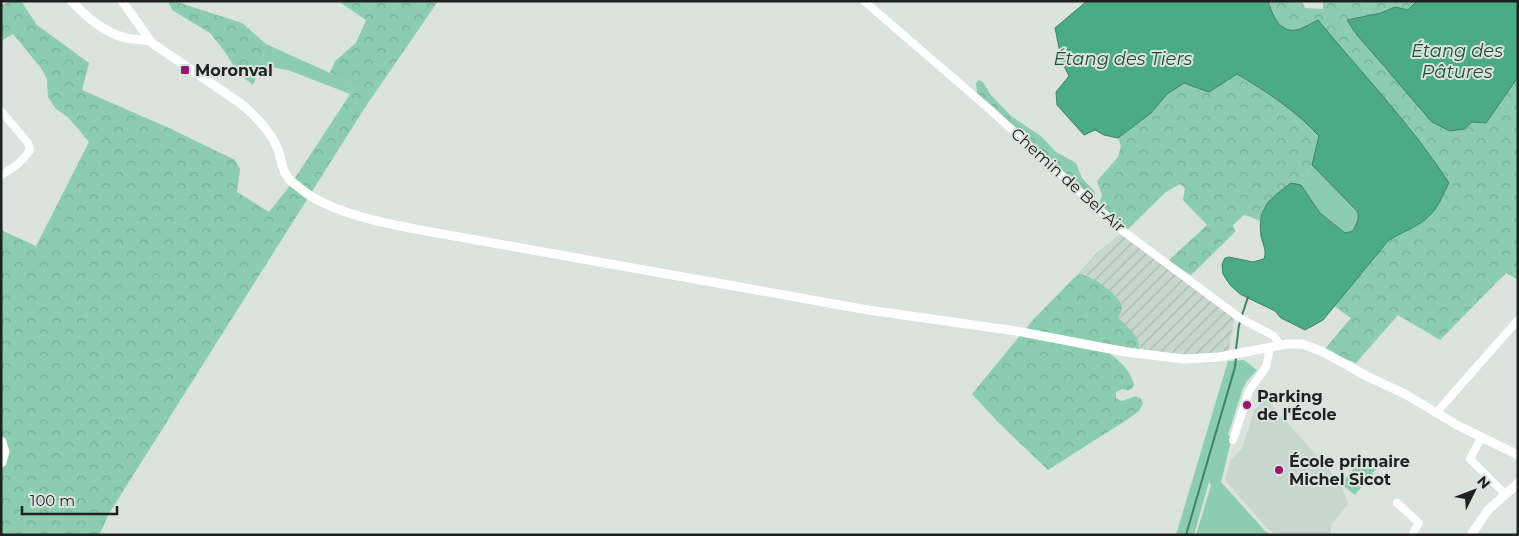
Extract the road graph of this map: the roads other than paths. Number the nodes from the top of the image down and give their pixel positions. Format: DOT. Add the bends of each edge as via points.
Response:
graph roads {
  1 [pos="70,1"];
  2 [pos="122,1"];
  3 [pos="864,1"];
  4 [pos="150,41"];
  5 [pos="1,111"];
  6 [pos="1,174"];
  7 [pos="1518,320"];
  8 [pos="1280,345"];
  9 [pos="1270,348"];
  10 [pos="1436,413"];
  11 [pos="1481,438"];
  12 [pos="1233,440"];
  13 [pos="1,442"];
  14 [pos="1518,454"];
  15 [pos="1,462"];
  16 [pos="1518,483"];
  17 [pos="1505,494"];
  18 [pos="1397,503"];
  19 [pos="1412,535"];
  20 [pos="1470,535"];
  1 -- 4 [label="street" via="96,25 126,38"];
  2 -- 4 [label="street"];
  3 -- 8 [label="street, Chemin de Bel-Air" via="1123,231 1242,319 1274,336"];
  4 -- 9 [label="street" via="250,112 275,142 289,179 311,197 383,221 868,310 1016,331 1126,352 1184,359 1236,355"];
  5 -- 6 [label="street" via="28,143 30,150 23,161"];
  7 -- 10 [label="street"];
  8 -- 9 [label="street"];
  8 -- 10 [label="street" via="1307,345"];
  9 -- 12 [label="street" via="1266,367 1249,391"];
  10 -- 11 [label="street"];
  11 -- 14 [label="street"];
  11 -- 17 [label="street" via="1470,460"];
  13 -- 15 [label="main road" via="4,452"];
  16 -- 17 [label="street"];
  17 -- 20 [label="street" via="1488,510"];
  18 -- 19 [label="street" via="1419,523"];
}
